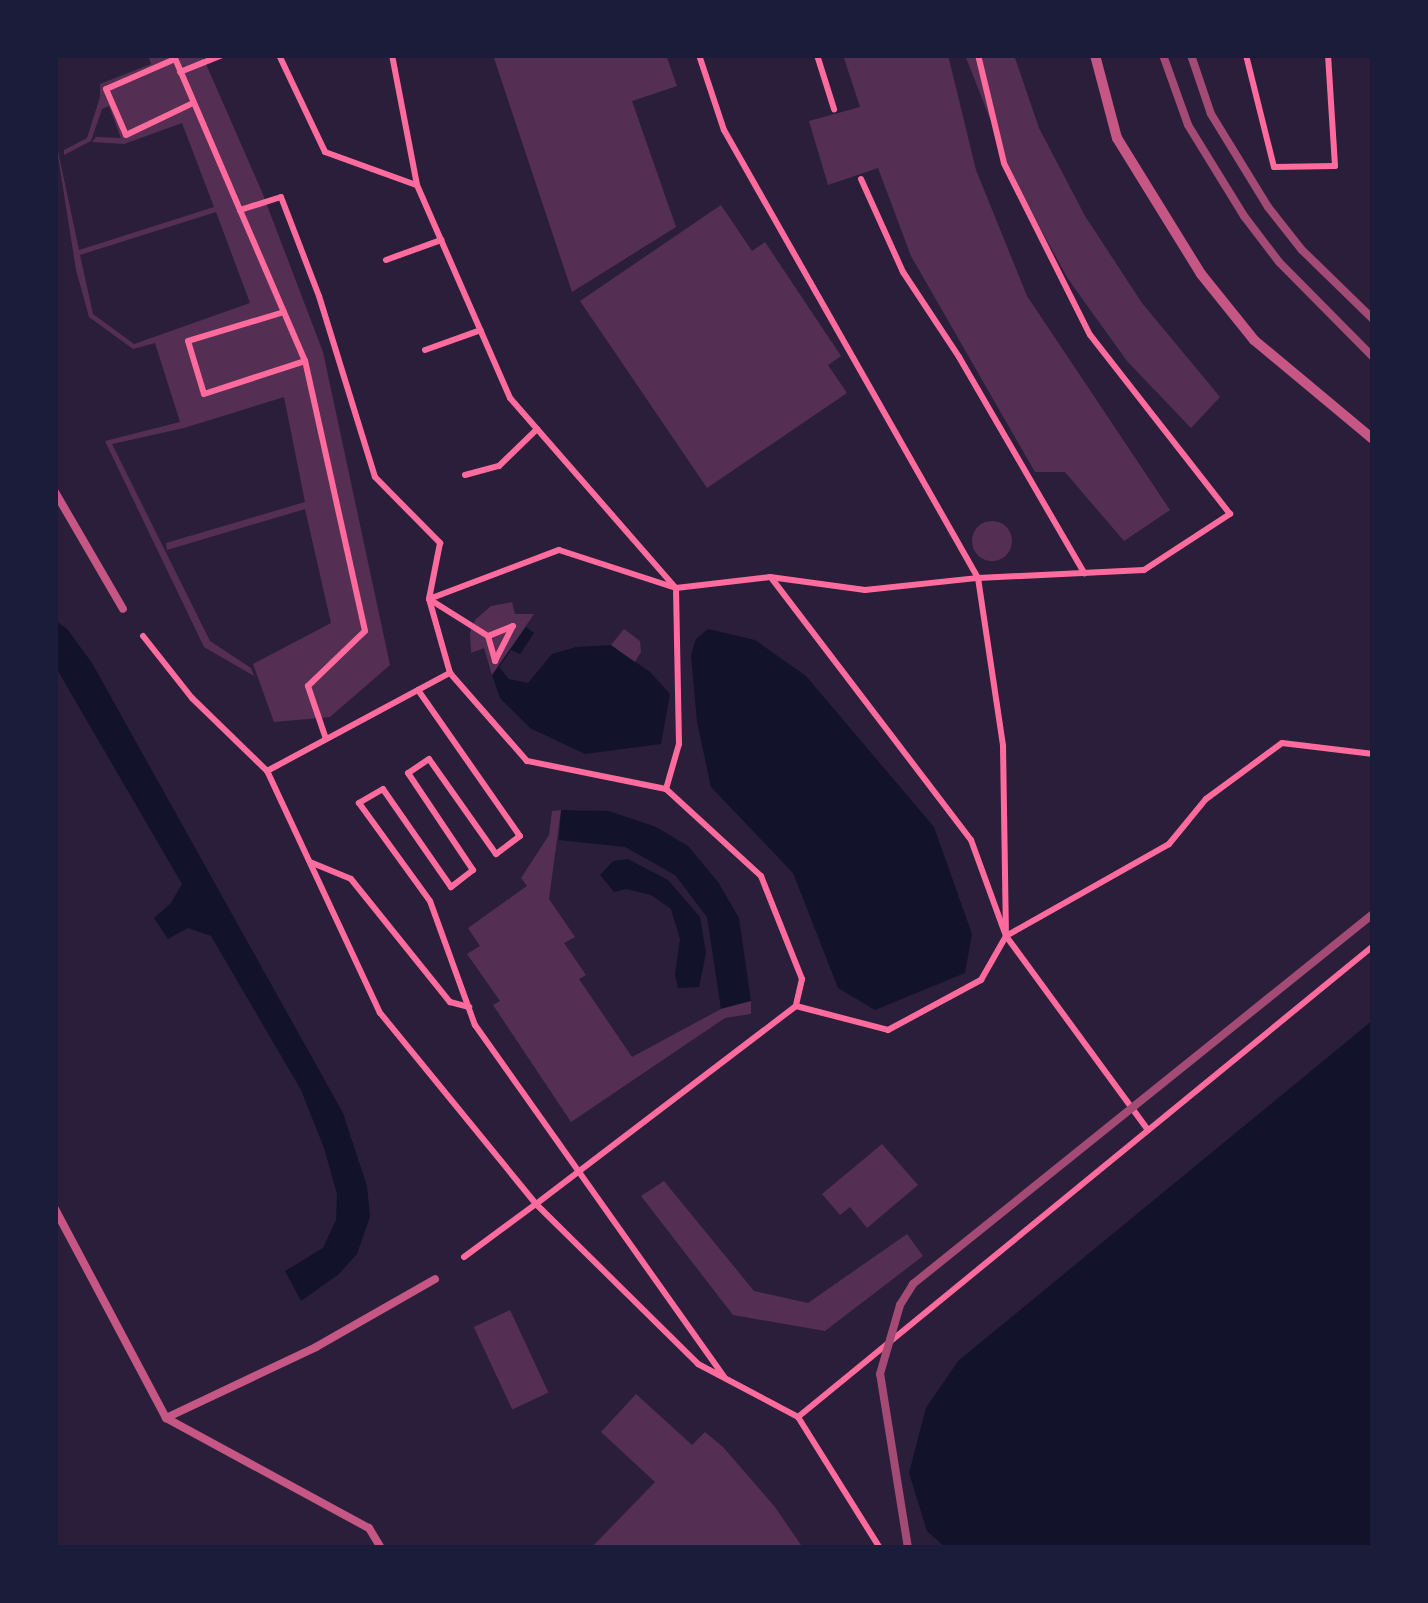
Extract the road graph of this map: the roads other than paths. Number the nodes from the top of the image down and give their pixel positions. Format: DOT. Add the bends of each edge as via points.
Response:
graph roads {
  1 [pos="1095,55"];
  2 [pos="1373,439"];
  3 [pos="55,492"];
  4 [pos="57,505"];
  5 [pos="123,610"];
  6 [pos="55,1210"];
  7 [pos="434,1279"];
  8 [pos="166,1418"];
  9 [pos="380,1548"];
  1 -- 2 [label="street" via="1116,138 1201,274 1254,340"];
  3 -- 4 [label="lane"];
  4 -- 5 [label="lane"];
  6 -- 8 [label="lane"];
  7 -- 8 [label="lane" via="316,1346"];
  8 -- 9 [label="lane" via="370,1528"];
}
